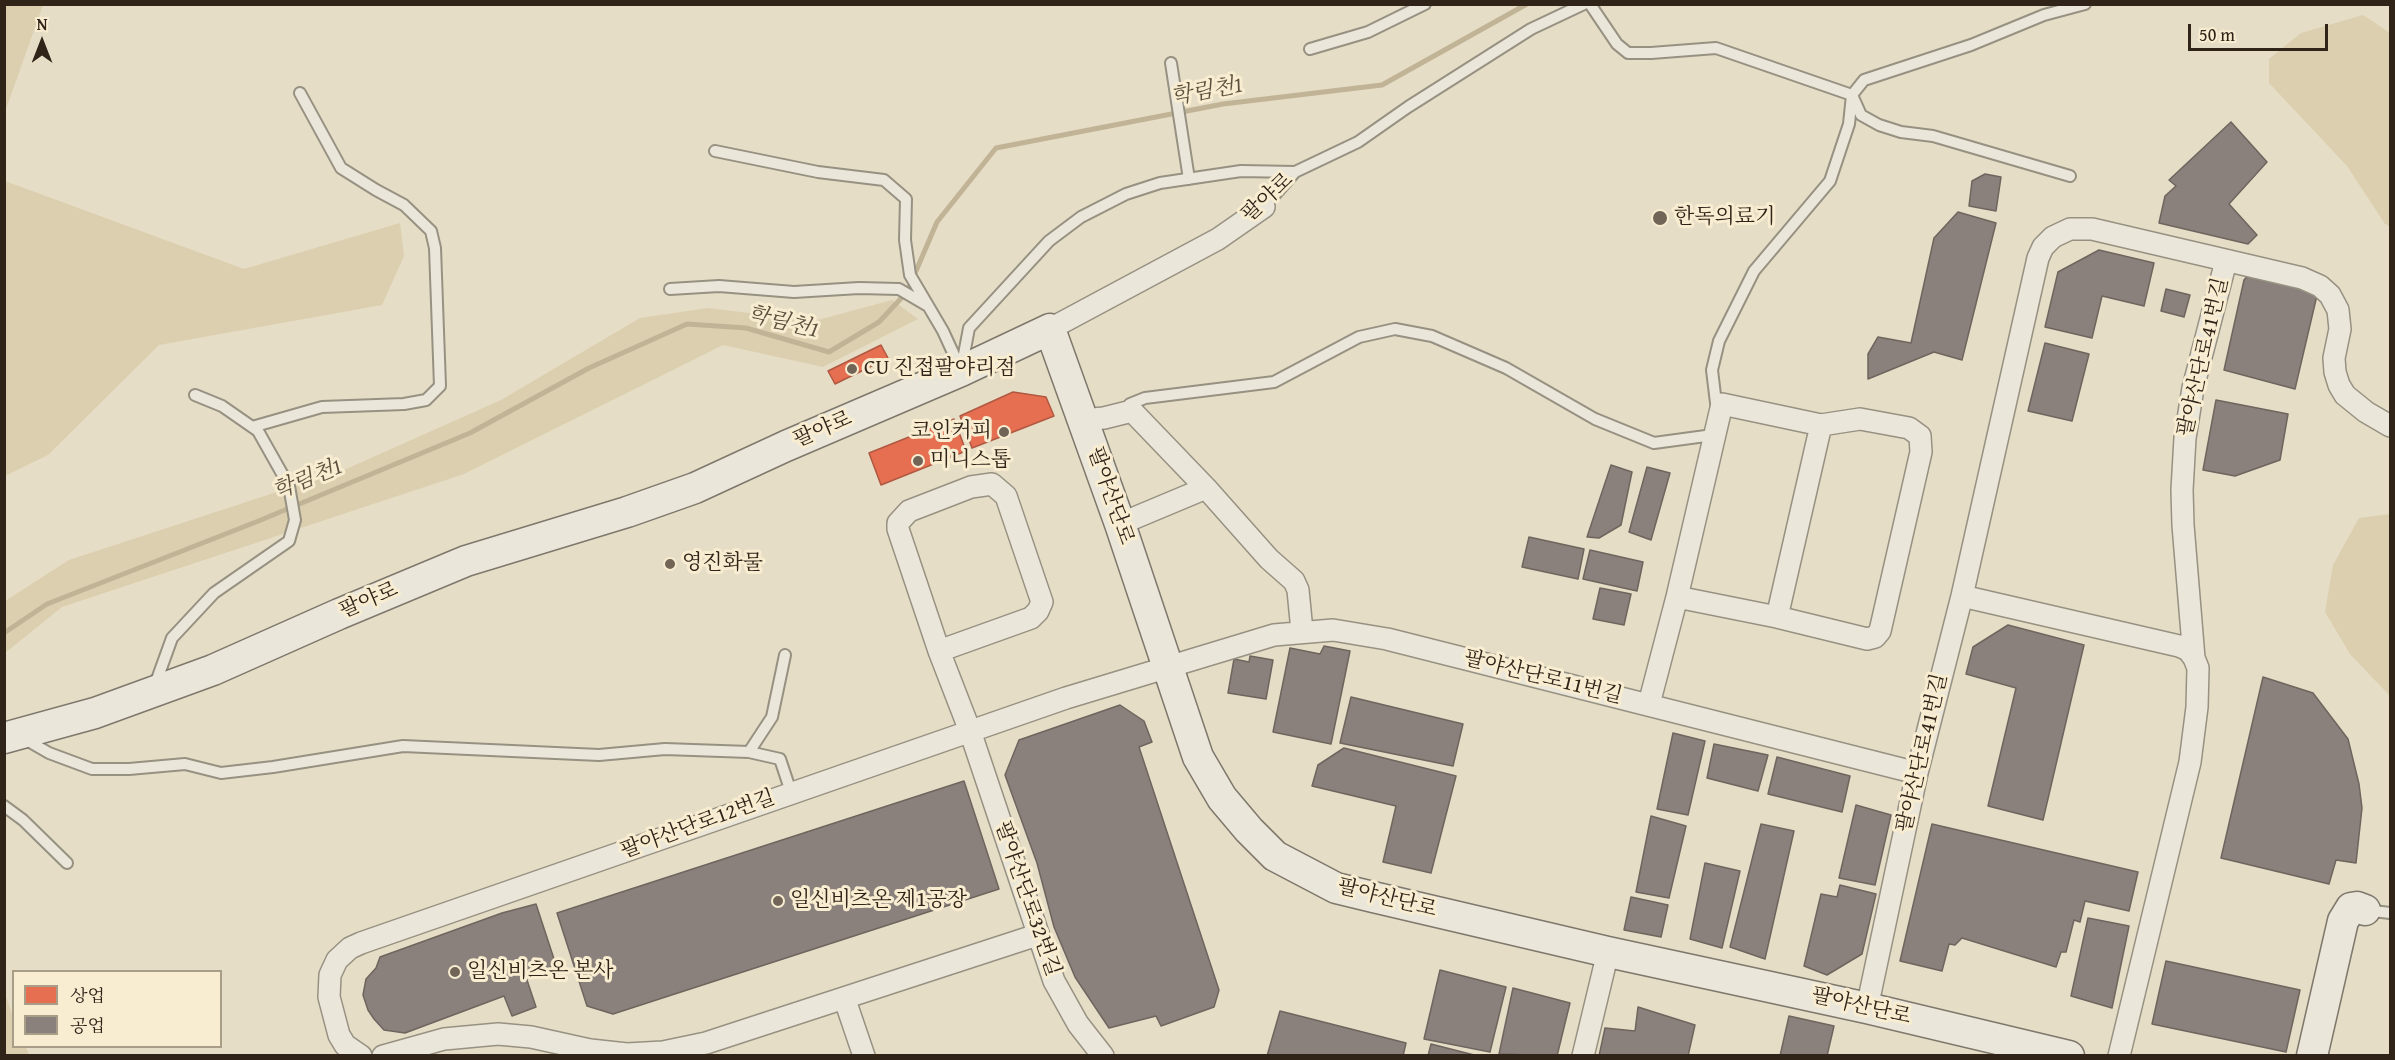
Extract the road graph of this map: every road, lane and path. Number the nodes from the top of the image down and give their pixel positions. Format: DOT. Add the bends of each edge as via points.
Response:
graph roads {
  1 [pos="1425,4"];
  2 [pos="1584,4"];
  3 [pos="1590,4"];
  4 [pos="2085,4"];
  5 [pos="1310,49"];
  6 [pos="1171,63"];
  7 [pos="300,93"];
  8 [pos="1852,95"];
  9 [pos="715,151"];
  10 [pos="1295,172"];
  11 [pos="2070,176"];
  12 [pos="1189,179"];
  13 [pos="1264,207"];
  14 [pos="2226,261"];
  15 [pos="670,289"];
  16 [pos="928,306"];
  17 [pos="1050,329"];
  18 [pos="961,371"];
  19 [pos="195,395"];
  20 [pos="1722,404"];
  21 [pos="1132,411"];
  22 [pos="1082,420"];
  23 [pos="1821,425"];
  24 [pos="2391,426"];
  25 [pos="252,427"];
  26 [pos="1713,435"];
  27 [pos="1206,488"];
  28 [pos="1120,525"];
  29 [pos="1962,596"];
  30 [pos="1677,597"];
  31 [pos="1777,617"];
  32 [pos="1302,631"];
  33 [pos="939,651"];
  34 [pos="785,655"];
  35 [pos="2194,658"];
  36 [pos="1167,667"];
  37 [pos="153,691"];
  38 [pos="1649,704"];
  39 [pos="970,731"];
  40 [pos="11,737"];
  41 [pos="749,752"];
  42 [pos="1917,773"];
  43 [pos="791,792"];
  44 [pos="4,806"];
  45 [pos="67,863"];
  46 [pos="2378,911"];
  47 [pos="1037,935"];
  48 [pos="1608,952"];
  49 [pos="845,999"];
  50 [pos="1867,1008"];
  51 [pos="361,1056"];
  52 [pos="383,1056"];
  53 [pos="864,1056"];
  54 [pos="1103,1056"];
  55 [pos="1583,1056"];
  56 [pos="2069,1056"];
  57 [pos="2119,1056"];
  58 [pos="2312,1056"];
  1 -- 5 [label="lane" via="1368,32"];
  2 -- 10 [label="lane, 팔야로" via="1531,29 1358,142"];
  3 -- 8 [label="lane" via="1617,44 1628,53 1716,48"];
  4 -- 8 [label="lane" via="1864,80"];
  6 -- 12 [label="lane"];
  7 -- 25 [label="lane" via="341,168 404,204 431,231 435,248 440,386 426,400 322,407"];
  8 -- 11 [label="lane" via="1862,115 1880,125 1934,136"];
  8 -- 20 [label="lane" via="1849,124 1830,181 1754,271 1719,341 1712,370 1716,403"];
  9 -- 16 [label="lane" via="818,172 884,180 906,199 905,240 910,275"];
  10 -- 12 [label="lane" via="1241,171"];
  10 -- 13 [label="lane, 팔야로"];
  12 -- 18 [label="lane" via="1126,194 1082,217 1049,241 969,328"];
  13 -- 17 [label="street, 팔야로" via="1218,239"];
  14 -- 24 [label="street" via="2302,278 2330,295 2338,310 2340,329 2334,358 2338,385 2366,412"];
  14 -- 29 [label="street, 팔야산단로41번길" via="2092,229 2070,229 2043,247"];
  14 -- 35 [label="street, 팔야산단로41번길" via="2193,388 2185,438 2183,513"];
  15 -- 16 [label="lane" via="899,289"];
  16 -- 18 [label="lane"];
  17 -- 18 [label="street, 팔야로"];
  17 -- 22 [label="street, 팔야산단로"];
  18 -- 37 [label="street, 팔야로" via="695,488 466,561 213,670"];
  19 -- 25 [label="lane" via="222,406"];
  20 -- 23 [label="street"];
  20 -- 26 [label="street"];
  21 -- 22 [label="street"];
  21 -- 26 [label="lane" via="1130,404 1145,398 1274,382 1359,337 1395,329 1432,336 1506,368 1595,420 1653,443"];
  21 -- 27 [label="street"];
  22 -- 28 [label="street, 팔야산단로"];
  23 -- 31 [label="street"];
  23 -- 31 [label="street" via="1860,418 1909,428 1920,436 1921,452 1883,620 1875,637 1867,639"];
  25 -- 37 [label="lane" via="289,486 295,520 289,541 214,593 172,638"];
  26 -- 30 [label="street"];
  27 -- 28 [label="street"];
  27 -- 32 [label="street" via="1269,559 1294,581"];
  28 -- 36 [label="street, 팔야산단로"];
  29 -- 35 [label="street" via="2179,646"];
  29 -- 42 [label="street, 팔야산단로41번길"];
  30 -- 31 [label="street"];
  30 -- 38 [label="street"];
  32 -- 36 [label="street, 팔야산단로11번길" via="1274,635"];
  32 -- 38 [label="street, 팔야산단로11번길" via="1333,630 1387,639"];
  33 -- 33 [label="street, 팔야산단로32번길" via="898,523 909,511 971,487 992,484 1006,496 1042,603 1031,618"];
  33 -- 39 [label="street, 팔야산단로32번길"];
  34 -- 41 [label="lane" via="772,717"];
  35 -- 57 [label="street, 팔야산단로41번길" via="2198,668 2197,708 2190,762"];
  36 -- 39 [label="street, 팔야산단로12번길"];
  36 -- 48 [label="street, 팔야산단로" via="1198,757 1222,798 1275,856 1336,888"];
  37 -- 40 [label="street, 팔야로" via="95,713"];
  38 -- 42 [label="street, 팔야산단로11번길"];
  39 -- 43 [label="street, 팔야산단로12번길"];
  39 -- 47 [label="street, 팔야산단로32번길"];
  40 -- 41 [label="lane" via="92,769 185,764 221,773 403,746 599,755 665,749"];
  41 -- 43 [label="lane" via="780,759"];
  42 -- 50 [label="street, 팔야산단로41번길"];
  43 -- 51 [label="street, 팔야산단로12번길" via="350,948 337,960 330,975 329,997 339,1035 345,1045"];
  44 -- 45 [label="lane"];
  46 -- 58 [label="street" via="2357,907 2343,921"];
  47 -- 49 [label="street"];
  47 -- 54 [label="street, 팔야산단로32번길" via="1054,981 1078,1024"];
  48 -- 50 [label="street, 팔야산단로"];
  48 -- 55 [label="street"];
  49 -- 52 [label="street" via="706,1043 663,1052 590,1050 498,1034 444,1039"];
  49 -- 53 [label="street"];
  50 -- 56 [label="street, 팔야산단로"];
}
